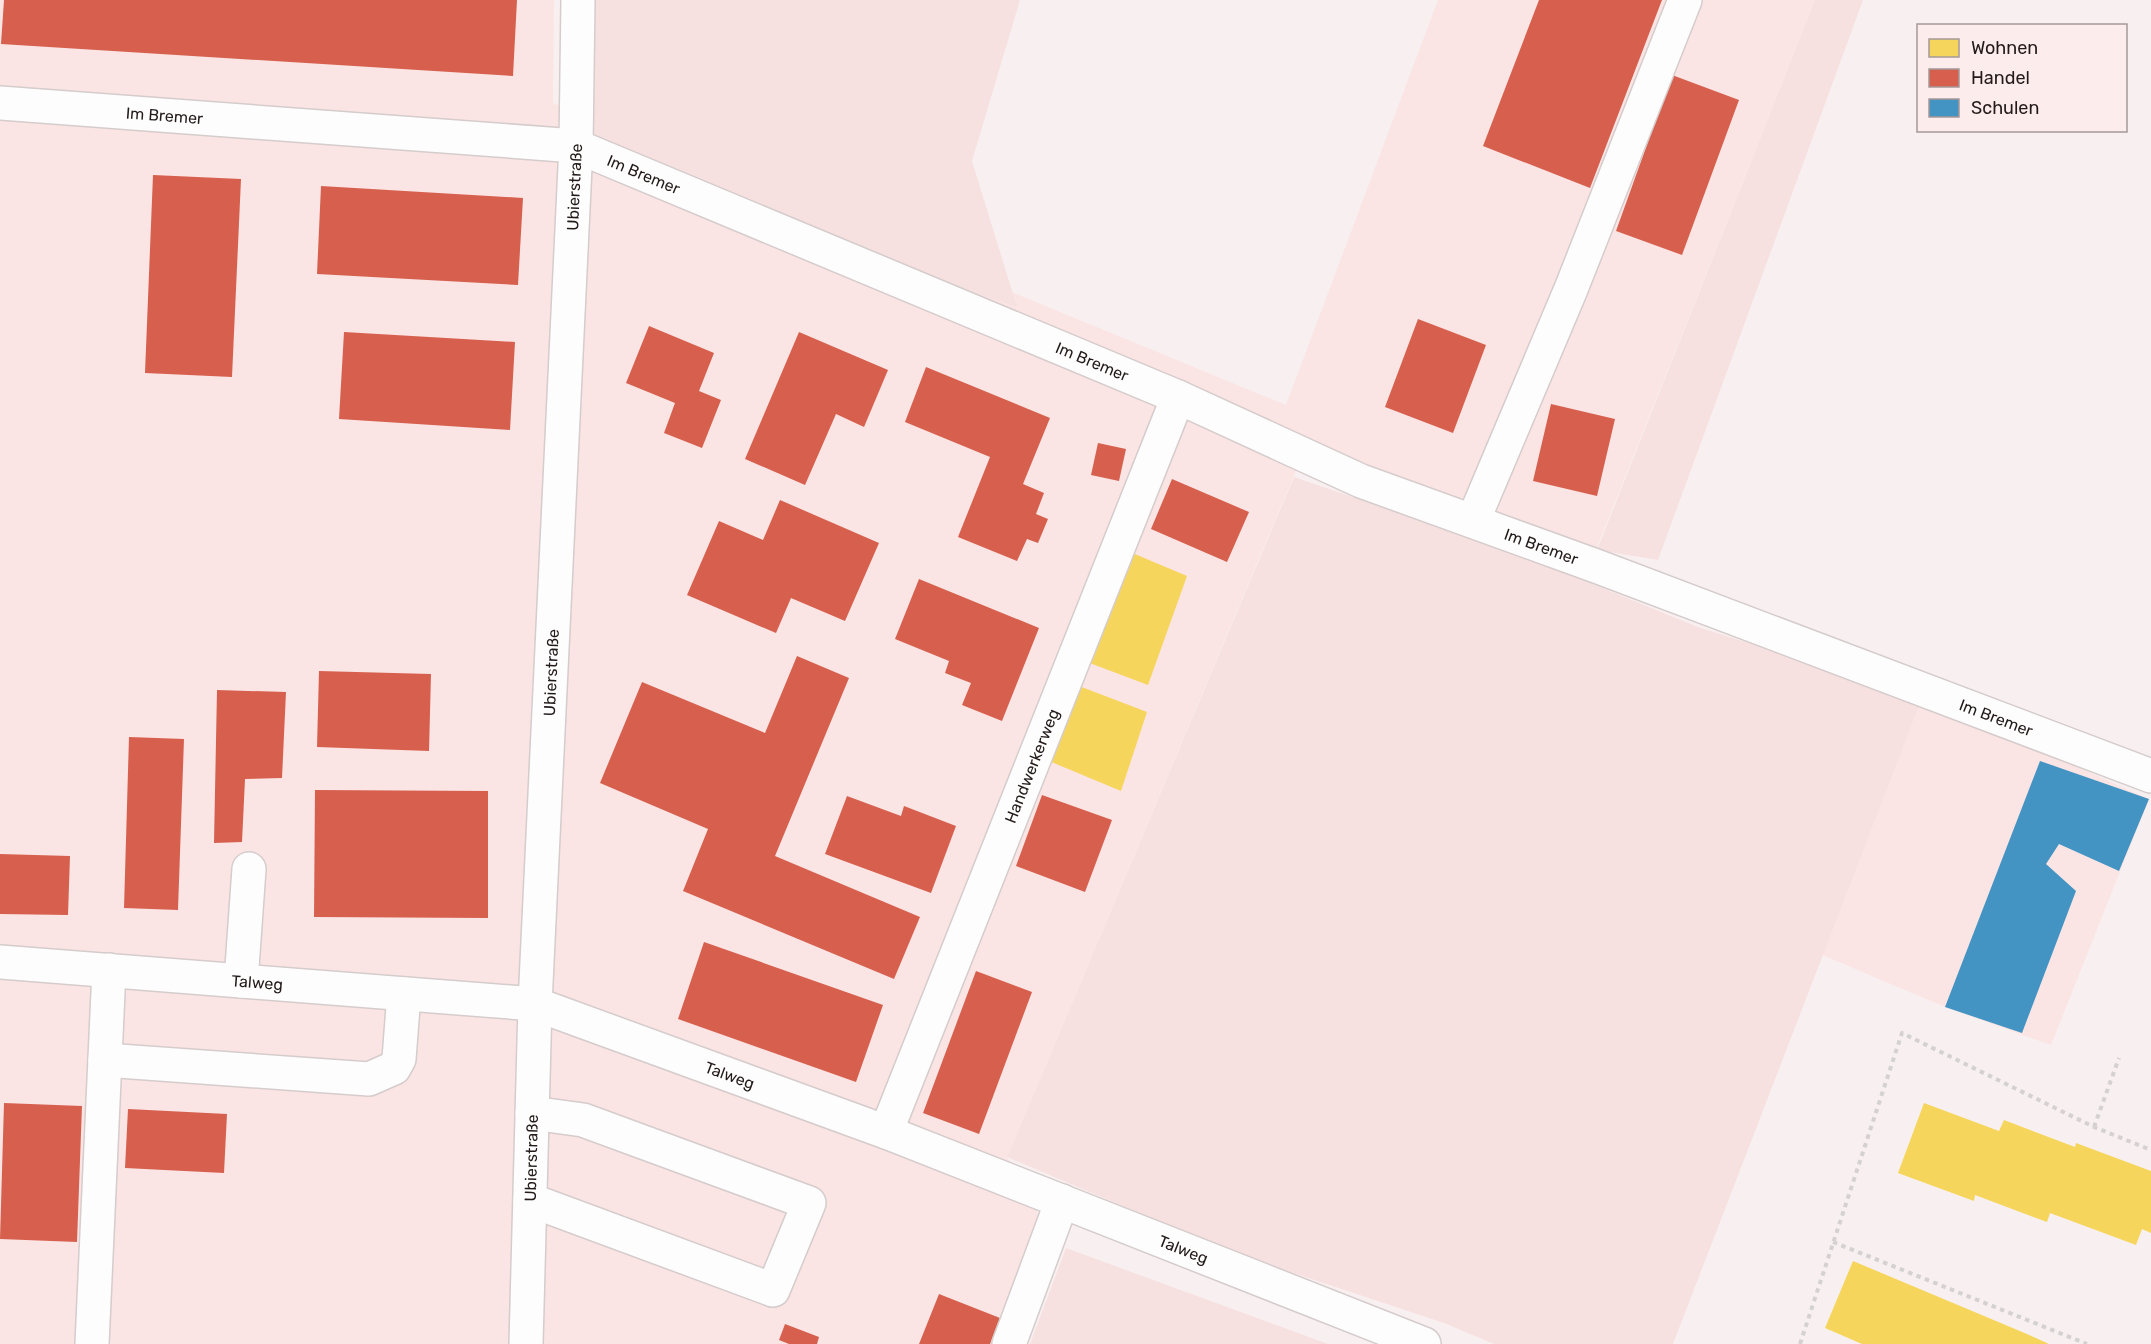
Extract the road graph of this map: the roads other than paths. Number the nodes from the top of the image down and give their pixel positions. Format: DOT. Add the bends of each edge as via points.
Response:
graph roads {
  1 [pos="578,0"];
  2 [pos="1685,0"];
  3 [pos="0,103"];
  4 [pos="576,146"];
  5 [pos="1178,398"];
  6 [pos="1473,521"];
  7 [pos="2151,776"];
  8 [pos="249,869"];
  9 [pos="0,962"];
  10 [pos="109,970"];
  11 [pos="241,981"];
  12 [pos="404,993"];
  13 [pos="535,1004"];
  14 [pos="105,1060"];
  15 [pos="532,1113"];
  16 [pos="886,1132"];
  17 [pos="530,1200"];
  18 [pos="1062,1202"];
  19 [pos="92,1344"];
  20 [pos="526,1344"];
  21 [pos="1009,1344"];
  22 [pos="1424,1344"];
  1 -- 4 [label="street, Ubierstraße"];
  2 -- 6 [label="street" via="1571,289"];
  3 -- 4 [label="street, Im Bremer"];
  4 -- 5 [label="street, Im Bremer"];
  4 -- 13 [label="street, Ubierstraße"];
  5 -- 6 [label="street, Im Bremer" via="1361,481"];
  5 -- 16 [label="street, Handwerkerweg"];
  6 -- 7 [label="street, Im Bremer"];
  8 -- 11 [label="street"];
  9 -- 10 [label="street, Talweg"];
  10 -- 11 [label="street, Talweg"];
  10 -- 14 [label="street"];
  11 -- 12 [label="street, Talweg"];
  12 -- 13 [label="street, Talweg"];
  12 -- 14 [label="street" via="399,1059 394,1068 369,1079"];
  13 -- 15 [label="street, Ubierstraße"];
  13 -- 16 [label="street, Talweg"];
  14 -- 19 [label="street"];
  15 -- 17 [label="street, Ubierstraße"];
  15 -- 17 [label="street" via="584,1120 808,1203 772,1290"];
  16 -- 18 [label="street, Talweg"];
  17 -- 20 [label="street, Ubierstraße"];
  18 -- 21 [label="street"];
  18 -- 22 [label="street, Talweg"];
}
